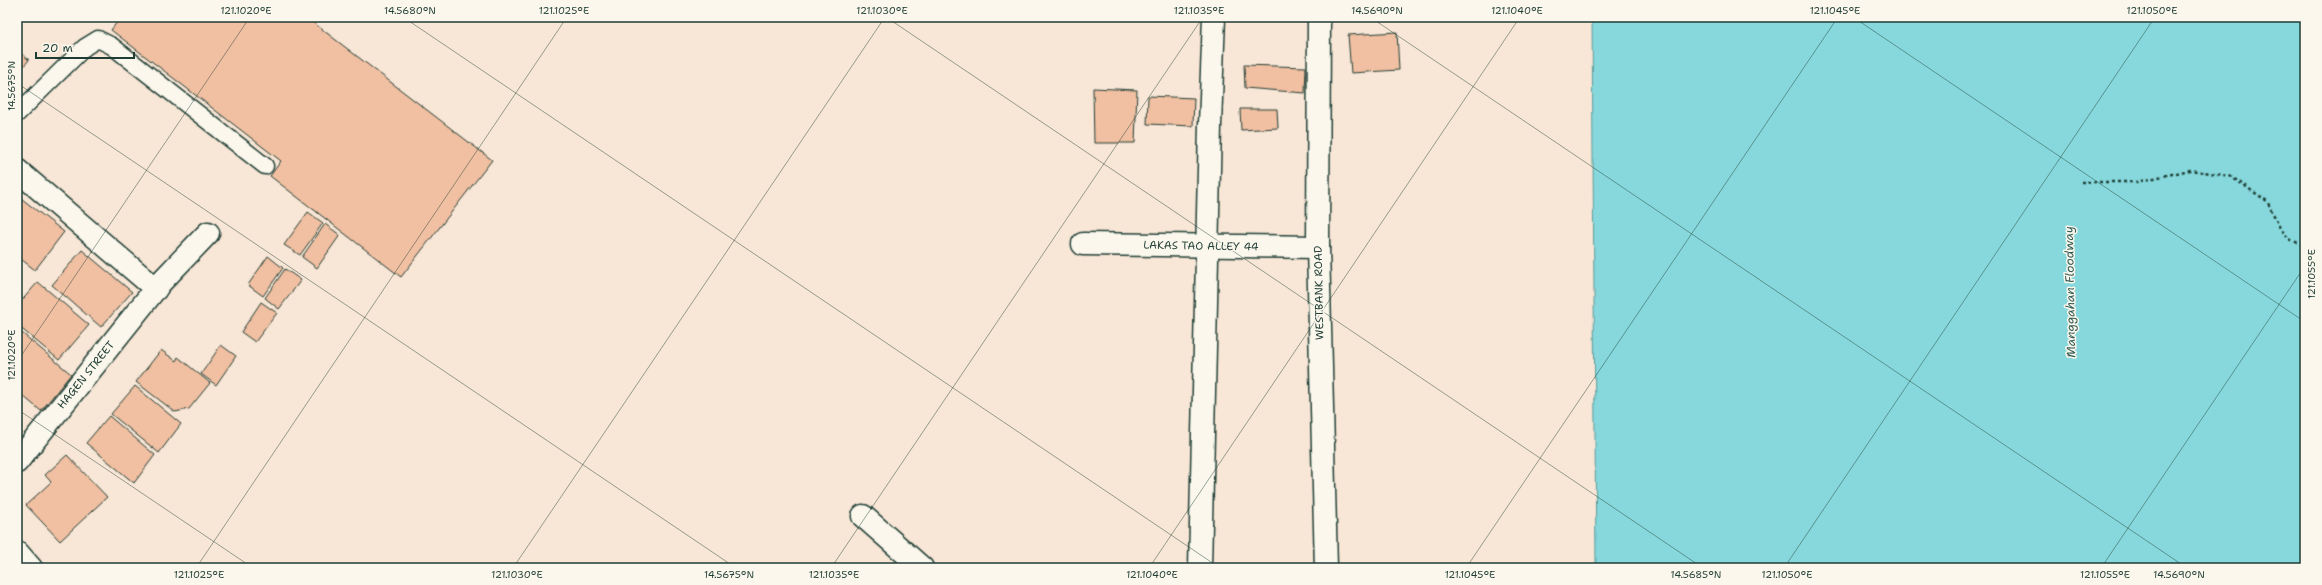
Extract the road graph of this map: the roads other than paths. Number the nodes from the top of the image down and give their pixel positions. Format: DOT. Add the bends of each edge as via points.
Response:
graph roads {
  1 [pos="1214,17"];
  2 [pos="1318,17"];
  3 [pos="17,114"];
  4 [pos="265,166"];
  5 [pos="17,170"];
  6 [pos="208,233"];
  7 [pos="1083,244"];
  8 [pos="1208,247"];
  9 [pos="1318,247"];
  10 [pos="156,289"];
  11 [pos="17,462"];
  12 [pos="863,516"];
  13 [pos="17,552"];
  14 [pos="32,568"];
  15 [pos="922,568"];
  16 [pos="1200,568"];
  17 [pos="1326,568"];
  1 -- 8 [label="street"];
  2 -- 9 [label="street, WESTBANK ROAD"];
  3 -- 4 [label="lane" via="85,47 98,39 112,46"];
  5 -- 10 [label="street"];
  6 -- 10 [label="street, HAGEN STREET"];
  7 -- 8 [label="street, LAKAS TAO ALLEY 44"];
  8 -- 9 [label="street, LAKAS TAO ALLEY 44"];
  8 -- 16 [label="street"];
  9 -- 17 [label="street, WESTBANK ROAD"];
  10 -- 11 [label="street, HAGEN STREET"];
  12 -- 15 [label="street"];
  13 -- 14 [label="street"];
}
